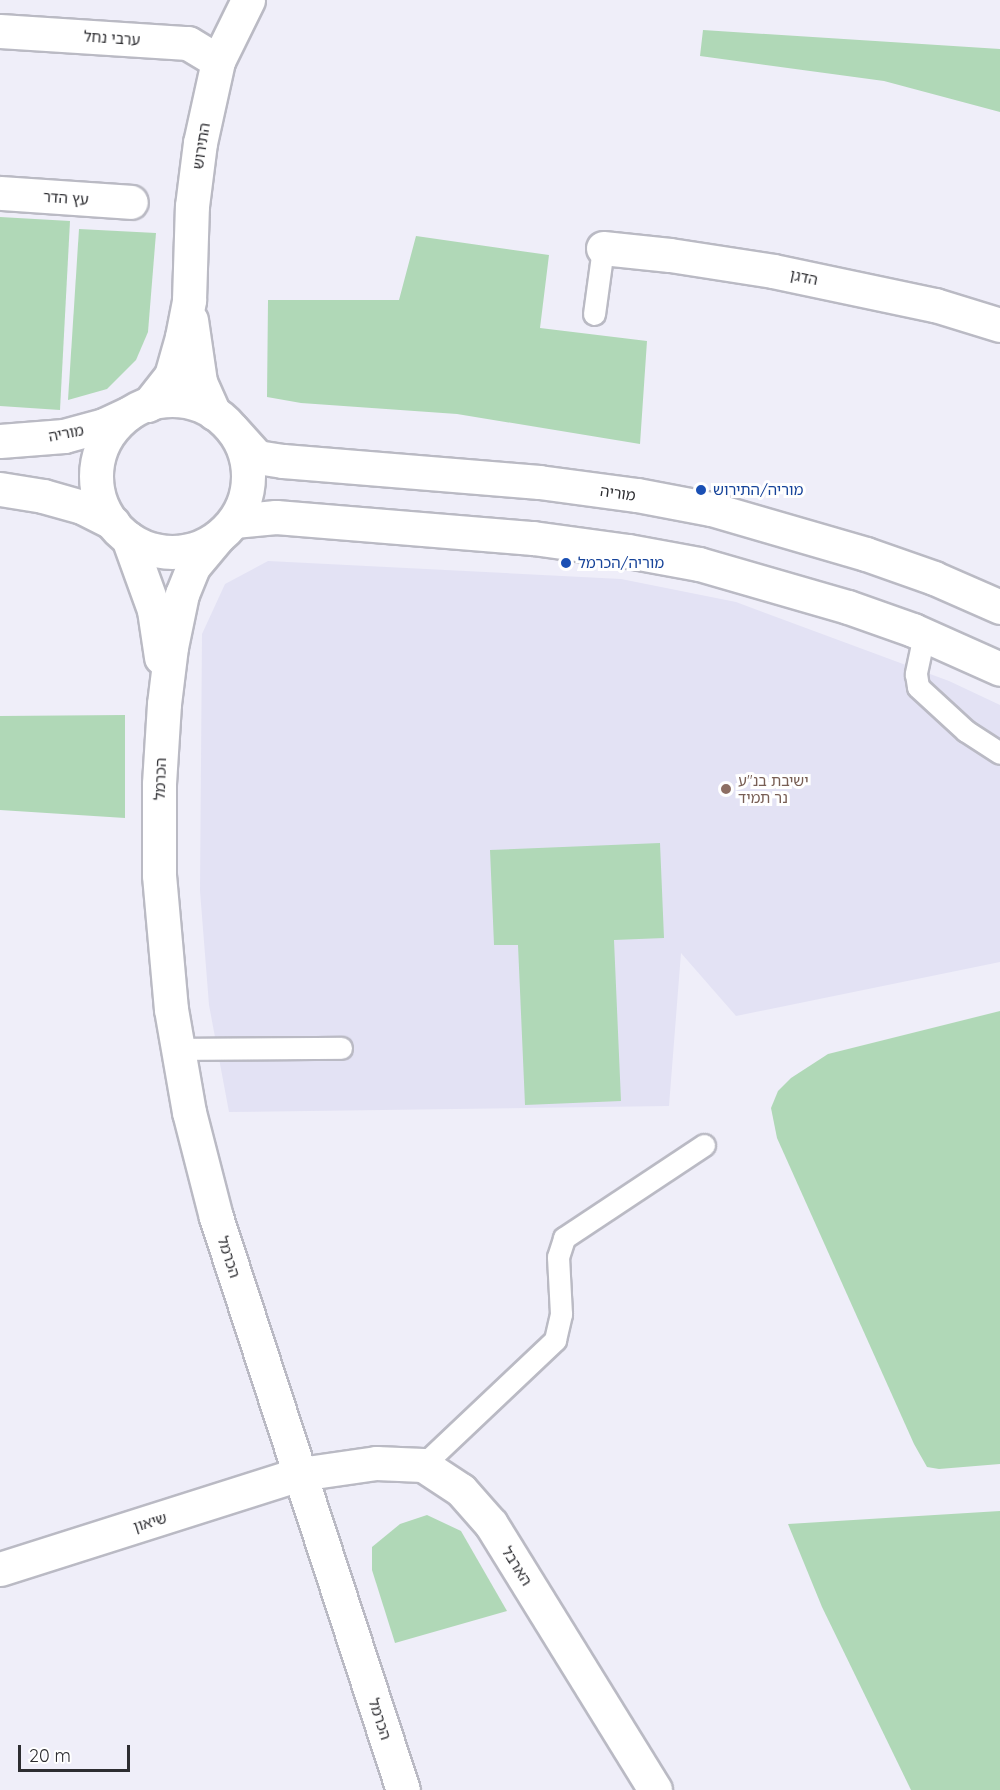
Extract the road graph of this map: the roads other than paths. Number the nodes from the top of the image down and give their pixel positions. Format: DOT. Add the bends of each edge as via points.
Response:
graph roads {
  1 [pos="248,0"];
  2 [pos="0,31"];
  3 [pos="218,61"];
  4 [pos="0,193"];
  5 [pos="131,202"];
  6 [pos="603,248"];
  7 [pos="189,300"];
  8 [pos="594,314"];
  9 [pos="1000,325"];
  10 [pos="139,409"];
  11 [pos="223,421"];
  12 [pos="0,441"];
  13 [pos="0,489"];
  14 [pos="226,529"];
  15 [pos="121,531"];
  16 [pos="1000,607"];
  17 [pos="924,635"];
  18 [pos="1000,669"];
  19 [pos="164,704"];
  20 [pos="1000,753"];
  21 [pos="341,1048"];
  22 [pos="178,1049"];
  23 [pos="704,1145"];
  24 [pos="423,1465"];
  25 [pos="300,1474"];
  26 [pos="0,1569"];
  27 [pos="404,1790"];
  28 [pos="655,1790"];
  1 -- 3 [label="street, התירוש"];
  2 -- 3 [label="street, ערבי נחל" via="188,43"];
  3 -- 7 [label="street, התירוש" via="200,143 192,206"];
  4 -- 5 [label="street, עץ הדר"];
  6 -- 8 [label="lane"];
  6 -- 9 [label="street, הדגן" via="773,271 936,305"];
  7 -- 10 [label="street, התירוש" via="171,376"];
  7 -- 11 [label="street, התירוש" via="200,382"];
  10 -- 11 [label="street" via="167,400 192,403"];
  10 -- 12 [label="street, מוריה" via="104,425 64,436"];
  10 -- 15 [label="street" via="115,427 98,460 99,495"];
  11 -- 14 [label="street" via="244,451 249,475 245,499"];
  11 -- 16 [label="street, מוריה" via="257,457 539,482 711,509 866,554"];
  13 -- 15 [label="street" via="82,507"];
  14 -- 15 [label="street" via="197,548 174,552 151,549"];
  14 -- 17 [label="street" via="276,517 533,538 627,550 747,576"];
  14 -- 19 [label="street, הכרמל" via="193,567 182,594"];
  15 -- 19 [label="street, הכרמל" via="154,610 161,647"];
  17 -- 18 [label="street"];
  17 -- 20 [label="lane" via="916,674 918,687 966,731"];
  19 -- 22 [label="street, הכרמל" via="159,875"];
  21 -- 22 [label="lane"];
  22 -- 25 [label="street, הכרמל" via="189,1112 216,1217"];
  23 -- 24 [label="lane" via="564,1238 558,1257 561,1314 555,1340"];
  24 -- 25 [label="street, הארבל" via="376,1462"];
  24 -- 28 [label="street, הארבל" via="462,1490 491,1524"];
  25 -- 26 [label="street, שיאון"];
  25 -- 27 [label="street, הכרמל"];
}
